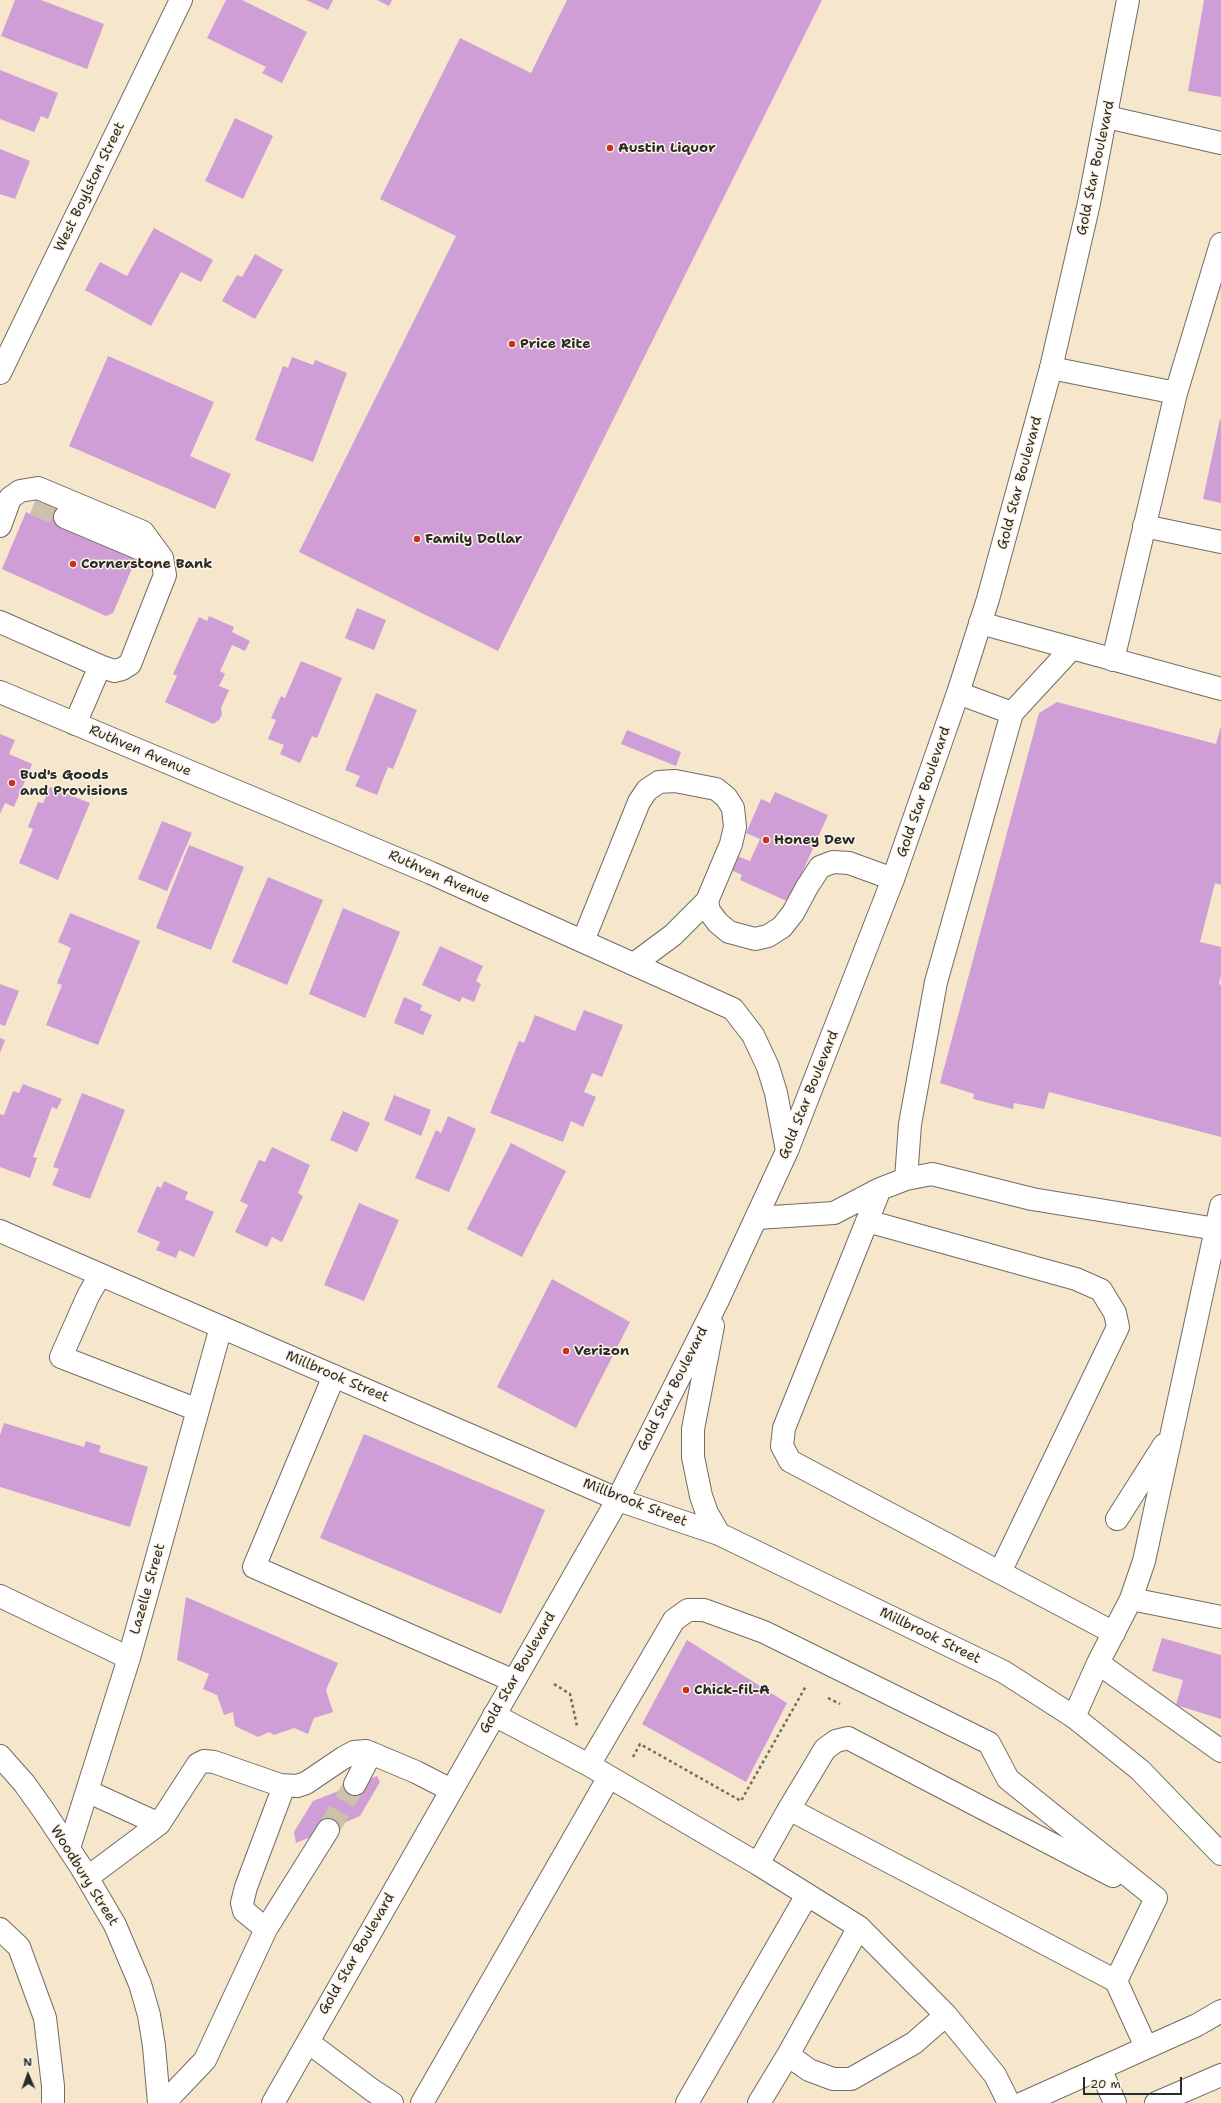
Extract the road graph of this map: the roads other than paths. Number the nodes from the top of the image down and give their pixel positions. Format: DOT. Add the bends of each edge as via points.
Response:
graph roads {
  1 [pos="181,0"];
  2 [pos="1128,0"];
  3 [pos="1107,116"];
  4 [pos="1221,143"];
  5 [pos="1221,244"];
  6 [pos="1051,368"];
  7 [pos="0,373"];
  8 [pos="1176,393"];
  9 [pos="34,504"];
  10 [pos="4,509"];
  11 [pos="65,517"];
  12 [pos="1144,526"];
  13 [pos="1221,542"];
  14 [pos="162,558"];
  15 [pos="0,622"];
  16 [pos="980,623"];
  17 [pos="1072,648"];
  18 [pos="1113,660"];
  19 [pos="107,669"];
  20 [pos="1221,689"];
  21 [pos="0,692"];
  22 [pos="958,693"];
  23 [pos="1012,713"];
  24 [pos="75,724"];
  25 [pos="894,878"];
  26 [pos="707,900"];
  27 [pos="583,941"];
  28 [pos="634,964"];
  29 [pos="787,1151"];
  30 [pos="906,1179"];
  31 [pos="880,1189"];
  32 [pos="1221,1206"];
  33 [pos="757,1218"];
  34 [pos="866,1221"];
  35 [pos="1216,1229"];
  36 [pos="2,1237"];
  37 [pos="100,1275"];
  38 [pos="718,1300"];
  39 [pos="221,1327"];
  40 [pos="334,1376"];
  41 [pos="198,1410"];
  42 [pos="1172,1432"];
  43 [pos="618,1499"];
  44 [pos="1116,1519"];
  45 [pos="719,1534"];
  46 [pos="1000,1572"];
  47 [pos="0,1596"];
  48 [pos="1131,1600"];
  49 [pos="1221,1617"];
  50 [pos="1114,1633"];
  51 [pos="129,1658"];
  52 [pos="1098,1663"];
  53 [pos="514,1681"];
  54 [pos="494,1716"];
  55 [pos="1074,1717"];
  56 [pos="1221,1751"];
  57 [pos="371,1753"];
  58 [pos="0,1756"];
  59 [pos="589,1765"];
  60 [pos="610,1777"];
  61 [pos="355,1784"];
  62 [pos="284,1786"];
  63 [pos="451,1790"];
  64 [pos="87,1791"];
  65 [pos="789,1809"];
  66 [pos="159,1824"];
  67 [pos="328,1830"];
  68 [pos="68,1848"];
  69 [pos="1221,1854"];
  70 [pos="758,1864"];
  71 [pos="88,1877"];
  72 [pos="807,1895"];
  73 [pos="1156,1898"];
  74 [pos="859,1927"];
  75 [pos="0,1929"];
  76 [pos="266,1929"];
  77 [pos="1116,1981"];
  78 [pos="1221,2011"];
  79 [pos="946,2015"];
  80 [pos="308,2042"];
  81 [pos="1146,2047"];
  82 [pos="788,2056"];
  83 [pos="1100,2068"];
  84 [pos="1221,2075"];
  85 [pos="53,2103"];
  86 [pos="159,2103"];
  87 [pos="164,2103"];
  88 [pos="273,2103"];
  89 [pos="392,2103"];
  90 [pos="422,2103"];
  91 [pos="687,2103"];
  92 [pos="759,2103"];
  93 [pos="1009,2103"];
  94 [pos="1023,2103"];
  95 [pos="1115,2103"];
  96 [pos="1156,2103"];
  1 -- 7 [label="main road, West Boylston Street"];
  2 -- 3 [label="main road, Gold Star Boulevard"];
  3 -- 4 [label="main road"];
  3 -- 6 [label="main road, Gold Star Boulevard"];
  5 -- 8 [label="main road"];
  6 -- 8 [label="main road"];
  6 -- 16 [label="main road, Gold Star Boulevard"];
  8 -- 12 [label="main road"];
  9 -- 10 [label="main road"];
  10 -- 14 [label="main road" via="20,492 38,488 143,532"];
  11 -- 14 [label="main road"];
  12 -- 13 [label="main road"];
  12 -- 18 [label="main road"];
  14 -- 19 [label="main road" via="165,575 130,664 122,669"];
  15 -- 19 [label="main road"];
  16 -- 17 [label="main road"];
  16 -- 22 [label="main road, Gold Star Boulevard"];
  17 -- 18 [label="main road"];
  17 -- 23 [label="main road"];
  18 -- 20 [label="main road"];
  19 -- 24 [label="main road"];
  21 -- 24 [label="main road, Ruthven Avenue"];
  22 -- 23 [label="main road"];
  22 -- 25 [label="main road, Gold Star Boulevard"];
  23 -- 30 [label="main road" via="936,982 910,1124"];
  24 -- 27 [label="main road, Ruthven Avenue" via="431,873"];
  25 -- 26 [label="main road" via="849,863 833,862 820,867 793,914 782,927 768,936 756,938 729,932 709,911"];
  25 -- 29 [label="main road, Gold Star Boulevard"];
  26 -- 27 [label="main road" via="731,844 735,827 733,808 726,797 716,789 675,781 659,782 647,790 639,802"];
  26 -- 28 [label="main road" via="673,935"];
  27 -- 28 [label="main road, Ruthven Avenue"];
  28 -- 29 [label="main road, Ruthven Avenue" via="733,1009 738,1014 753,1035 768,1067 779,1106"];
  29 -- 33 [label="main road, Gold Star Boulevard"];
  30 -- 31 [label="main road"];
  30 -- 35 [label="main road" via="932,1174 1032,1199"];
  31 -- 33 [label="main road" via="834,1213"];
  31 -- 34 [label="main road"];
  32 -- 35 [label="main road"];
  33 -- 38 [label="main road, Gold Star Boulevard"];
  34 -- 46 [label="main road" via="784,1428 782,1446 790,1461"];
  34 -- 46 [label="main road" via="1076,1279 1101,1290 1115,1313 1118,1327"];
  35 -- 42 [label="main road"];
  36 -- 37 [label="main road, Millbrook Street"];
  37 -- 39 [label="main road, Millbrook Street"];
  37 -- 41 [label="main road" via="61,1357"];
  38 -- 43 [label="main road, Gold Star Boulevard"];
  38 -- 45 [label="main road" via="693,1429 692,1457 701,1496"];
  39 -- 40 [label="main road, Millbrook Street"];
  39 -- 41 [label="main road, Lazelle Street"];
  40 -- 43 [label="main road, Millbrook Street"];
  40 -- 53 [label="main road" via="254,1567"];
  41 -- 51 [label="main road, Lazelle Street"];
  42 -- 44 [label="main road"];
  42 -- 48 [label="main road" via="1144,1561"];
  43 -- 45 [label="main road, Millbrook Street"];
  43 -- 53 [label="main road, Gold Star Boulevard"];
  45 -- 55 [label="main road, Millbrook Street" via="1004,1672"];
  46 -- 50 [label="main road"];
  47 -- 51 [label="main road"];
  48 -- 49 [label="main road"];
  48 -- 50 [label="main road"];
  50 -- 52 [label="main road"];
  51 -- 64 [label="main road, Lazelle Street"];
  52 -- 55 [label="main road"];
  52 -- 56 [label="main road"];
  53 -- 54 [label="main road, Gold Star Boulevard"];
  54 -- 59 [label="main road"];
  54 -- 63 [label="main road, Gold Star Boulevard"];
  55 -- 69 [label="main road, Millbrook Street" via="1140,1770"];
  57 -- 61 [label="main road"];
  57 -- 62 [label="main road" via="354,1752 306,1783"];
  57 -- 63 [label="main road"];
  58 -- 68 [label="main road, Woodbury Street" via="24,1783"];
  59 -- 60 [label="main road"];
  59 -- 73 [label="main road" via="674,1620 688,1610 704,1610 764,1632 989,1743 1008,1779"];
  60 -- 70 [label="main road"];
  60 -- 90 [label="main road"];
  62 -- 66 [label="main road" via="214,1762 204,1761 198,1764"];
  62 -- 76 [label="main road" via="242,1903 244,1911"];
  63 -- 80 [label="main road, Gold Star Boulevard"];
  64 -- 66 [label="main road"];
  64 -- 68 [label="main road, Lazelle Street"];
  65 -- 70 [label="main road"];
  65 -- 73 [label="main road" via="825,1749 836,1741 848,1738"];
  65 -- 77 [label="main road"];
  66 -- 71 [label="main road"];
  67 -- 76 [label="main road"];
  68 -- 71 [label="main road, Woodbury Street"];
  70 -- 72 [label="main road"];
  71 -- 86 [label="main road, Woodbury Street" via="115,1924 140,1984 153,2038"];
  72 -- 74 [label="main road"];
  72 -- 91 [label="main road"];
  73 -- 77 [label="main road"];
  74 -- 79 [label="main road"];
  74 -- 82 [label="main road"];
  75 -- 85 [label="main road" via="19,1947 45,2018 54,2086"];
  76 -- 87 [label="main road" via="205,2060"];
  77 -- 81 [label="main road"];
  78 -- 81 [label="main road" via="1197,2025"];
  79 -- 82 [label="main road" via="914,2043 851,2079 833,2079 808,2070"];
  79 -- 93 [label="main road" via="995,2075"];
  80 -- 88 [label="main road, Gold Star Boulevard"];
  80 -- 89 [label="main road"];
  81 -- 83 [label="main road"];
  82 -- 92 [label="main road"];
  83 -- 94 [label="main road"];
  83 -- 95 [label="main road"];
  84 -- 96 [label="main road"];
}
